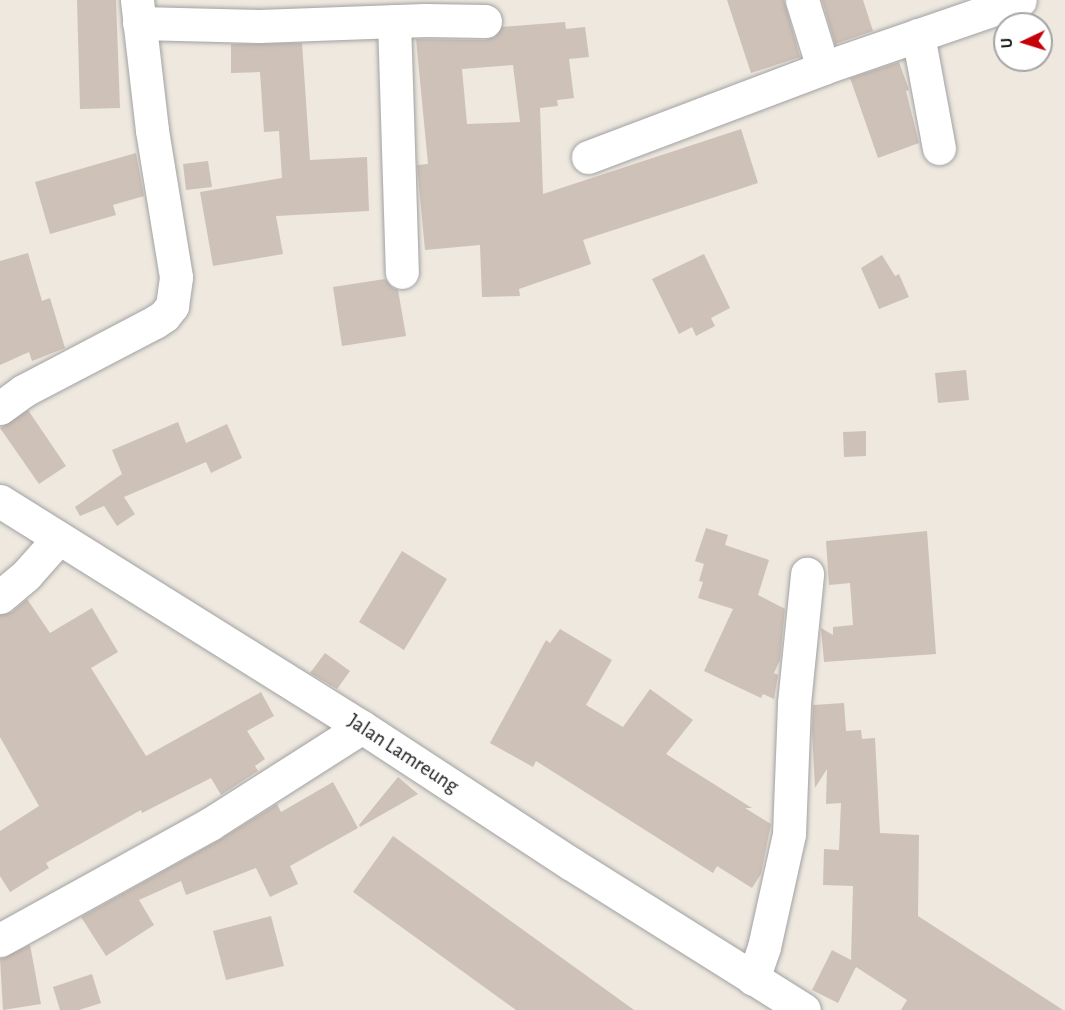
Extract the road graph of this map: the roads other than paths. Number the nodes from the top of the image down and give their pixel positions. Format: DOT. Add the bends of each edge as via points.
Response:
graph roads {
  1 [pos="802,0"];
  2 [pos="1020,0"];
  3 [pos="138,12"];
  4 [pos="339,12"];
  5 [pos="947,12"];
  6 [pos="414,14"];
  7 [pos="485,21"];
  8 [pos="918,35"];
  9 [pos="823,68"];
  10 [pos="939,148"];
  11 [pos="588,157"];
  12 [pos="402,272"];
  13 [pos="0,408"];
  14 [pos="0,501"];
  15 [pos="59,538"];
  16 [pos="807,574"];
  17 [pos="0,597"];
  18 [pos="362,727"];
  19 [pos="0,940"];
  20 [pos="758,992"];
  21 [pos="804,1010"];
  1 -- 9 [label="street"];
  2 -- 5 [label="street"];
  3 -- 4 [label="street"];
  3 -- 13 [label="street" via="176,277 172,306 155,322 22,391"];
  4 -- 6 [label="street"];
  5 -- 8 [label="street"];
  6 -- 7 [label="street"];
  6 -- 12 [label="street"];
  8 -- 9 [label="street"];
  8 -- 10 [label="street"];
  9 -- 11 [label="street"];
  14 -- 15 [label="street, Jalan Lamreung"];
  15 -- 17 [label="street"];
  15 -- 18 [label="street, Jalan Lamreung"];
  16 -- 20 [label="street" via="794,703 789,834"];
  18 -- 19 [label="street" via="210,824"];
  18 -- 20 [label="street, Jalan Lamreung"];
  20 -- 21 [label="street, Jalan Lamreung"];
}
